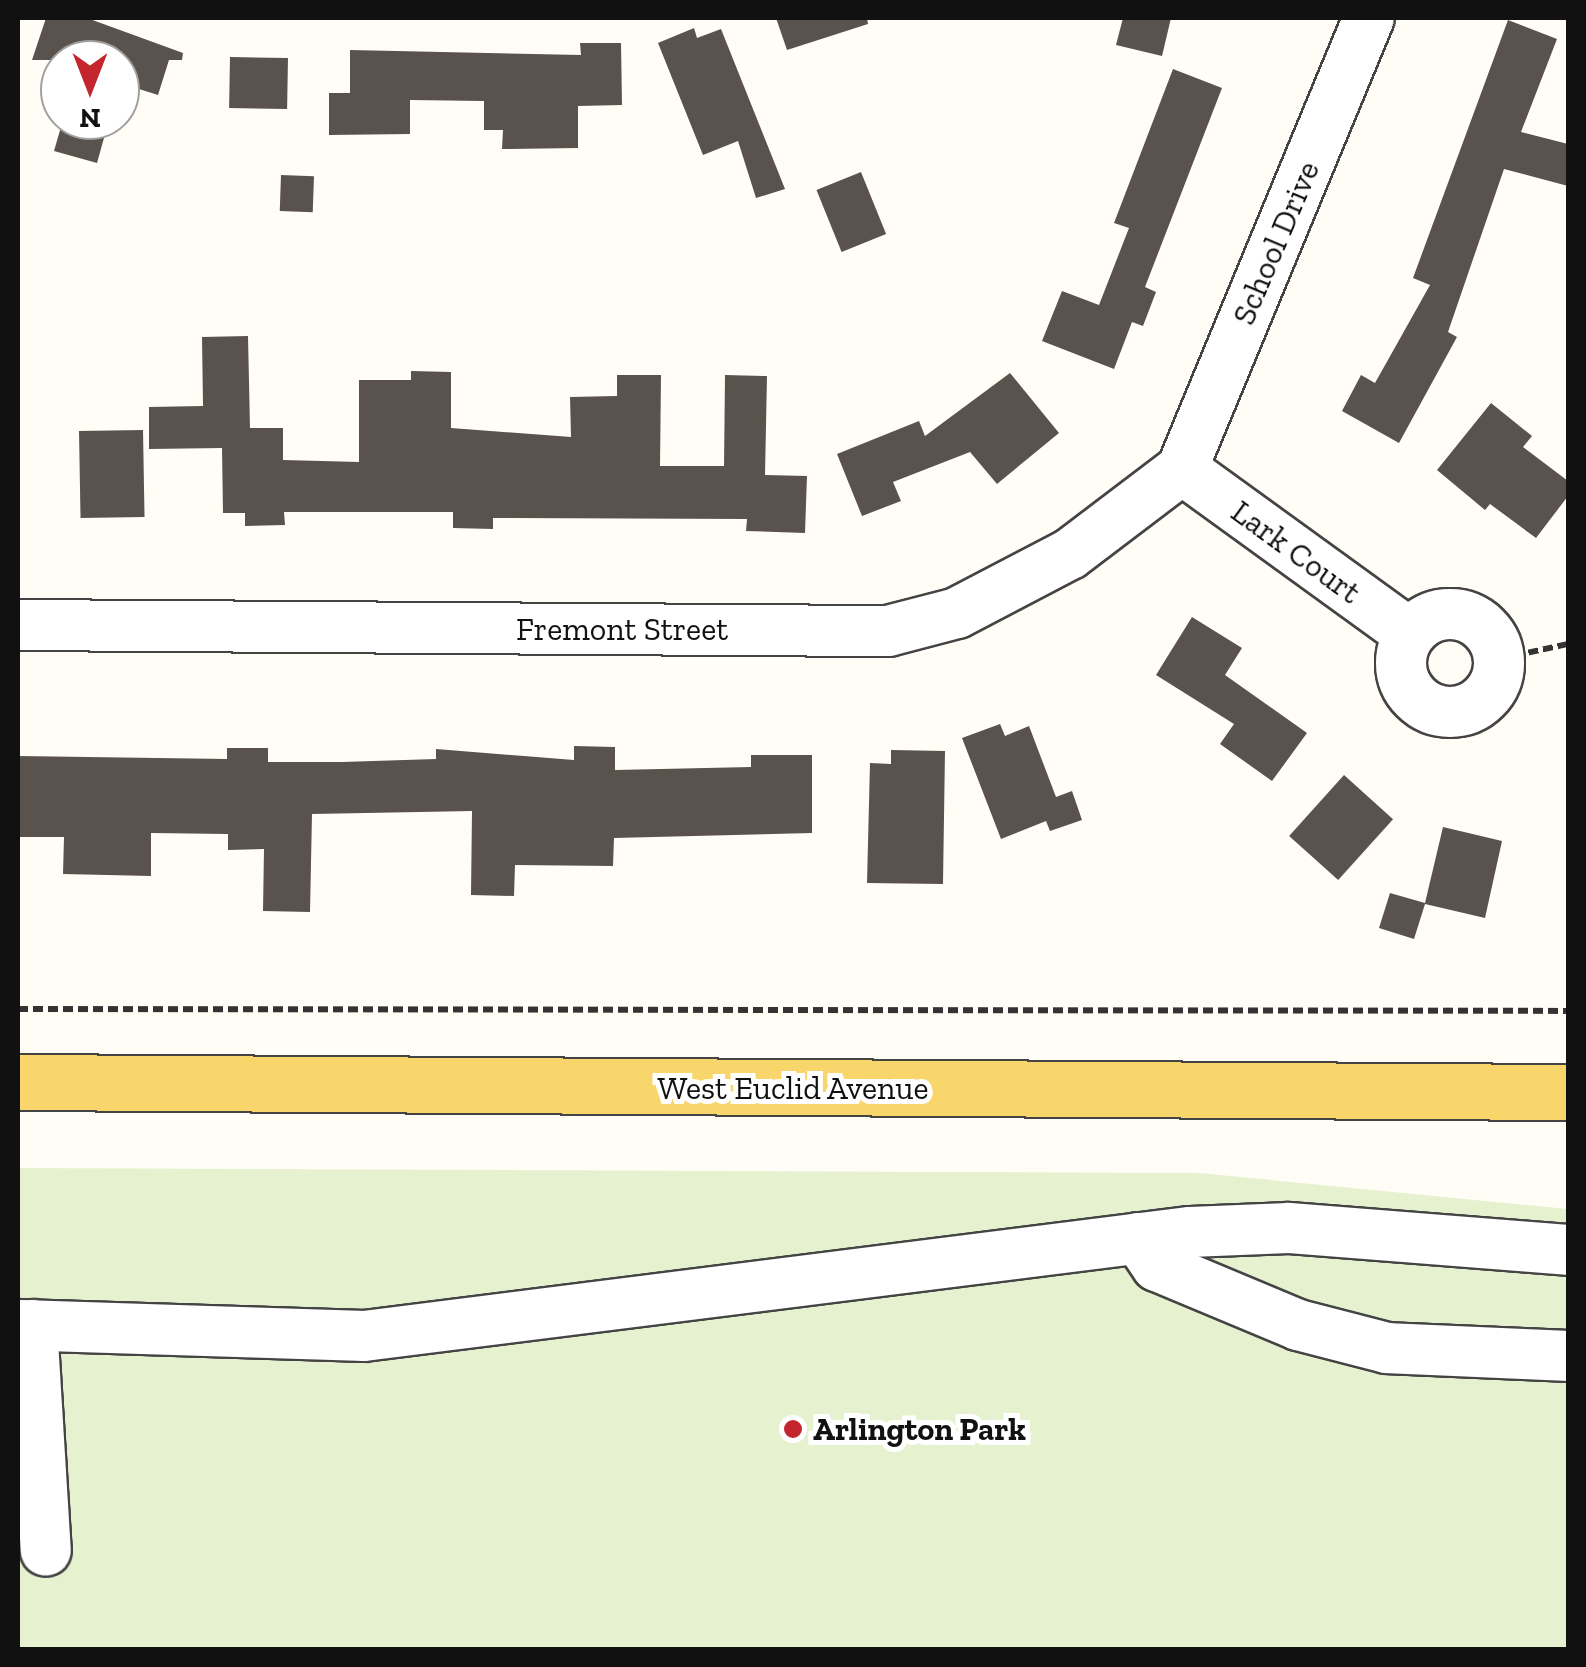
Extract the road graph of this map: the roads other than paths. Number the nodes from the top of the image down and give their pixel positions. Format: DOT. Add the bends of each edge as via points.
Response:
graph roads {
  1 [pos="1369,18"];
  2 [pos="1182,469"];
  3 [pos="18,626"];
  4 [pos="1410,634"];
  5 [pos="18,1082"];
  6 [pos="1568,1092"];
  7 [pos="1138,1238"];
  8 [pos="1568,1250"];
  9 [pos="25,1325"];
  10 [pos="1568,1356"];
  11 [pos="46,1552"];
  1 -- 2 [label="street, School Drive"];
  2 -- 3 [label="street, Fremont Street" via="1070,554 1011,587 957,613 888,631"];
  2 -- 4 [label="street, Lark Court"];
  4 -- 4 [label="street" via="1437,615 1470,617 1494,640 1500,659 1483,700 1454,713 1411,694 1400,664"];
  5 -- 6 [label="main road, West Euclid Avenue"];
  7 -- 8 [label="street" via="1288,1228"];
  7 -- 9 [label="street" via="364,1336"];
  7 -- 10 [label="street" via="1157,1266 1298,1326 1387,1348"];
  9 -- 11 [label="street"];
}
